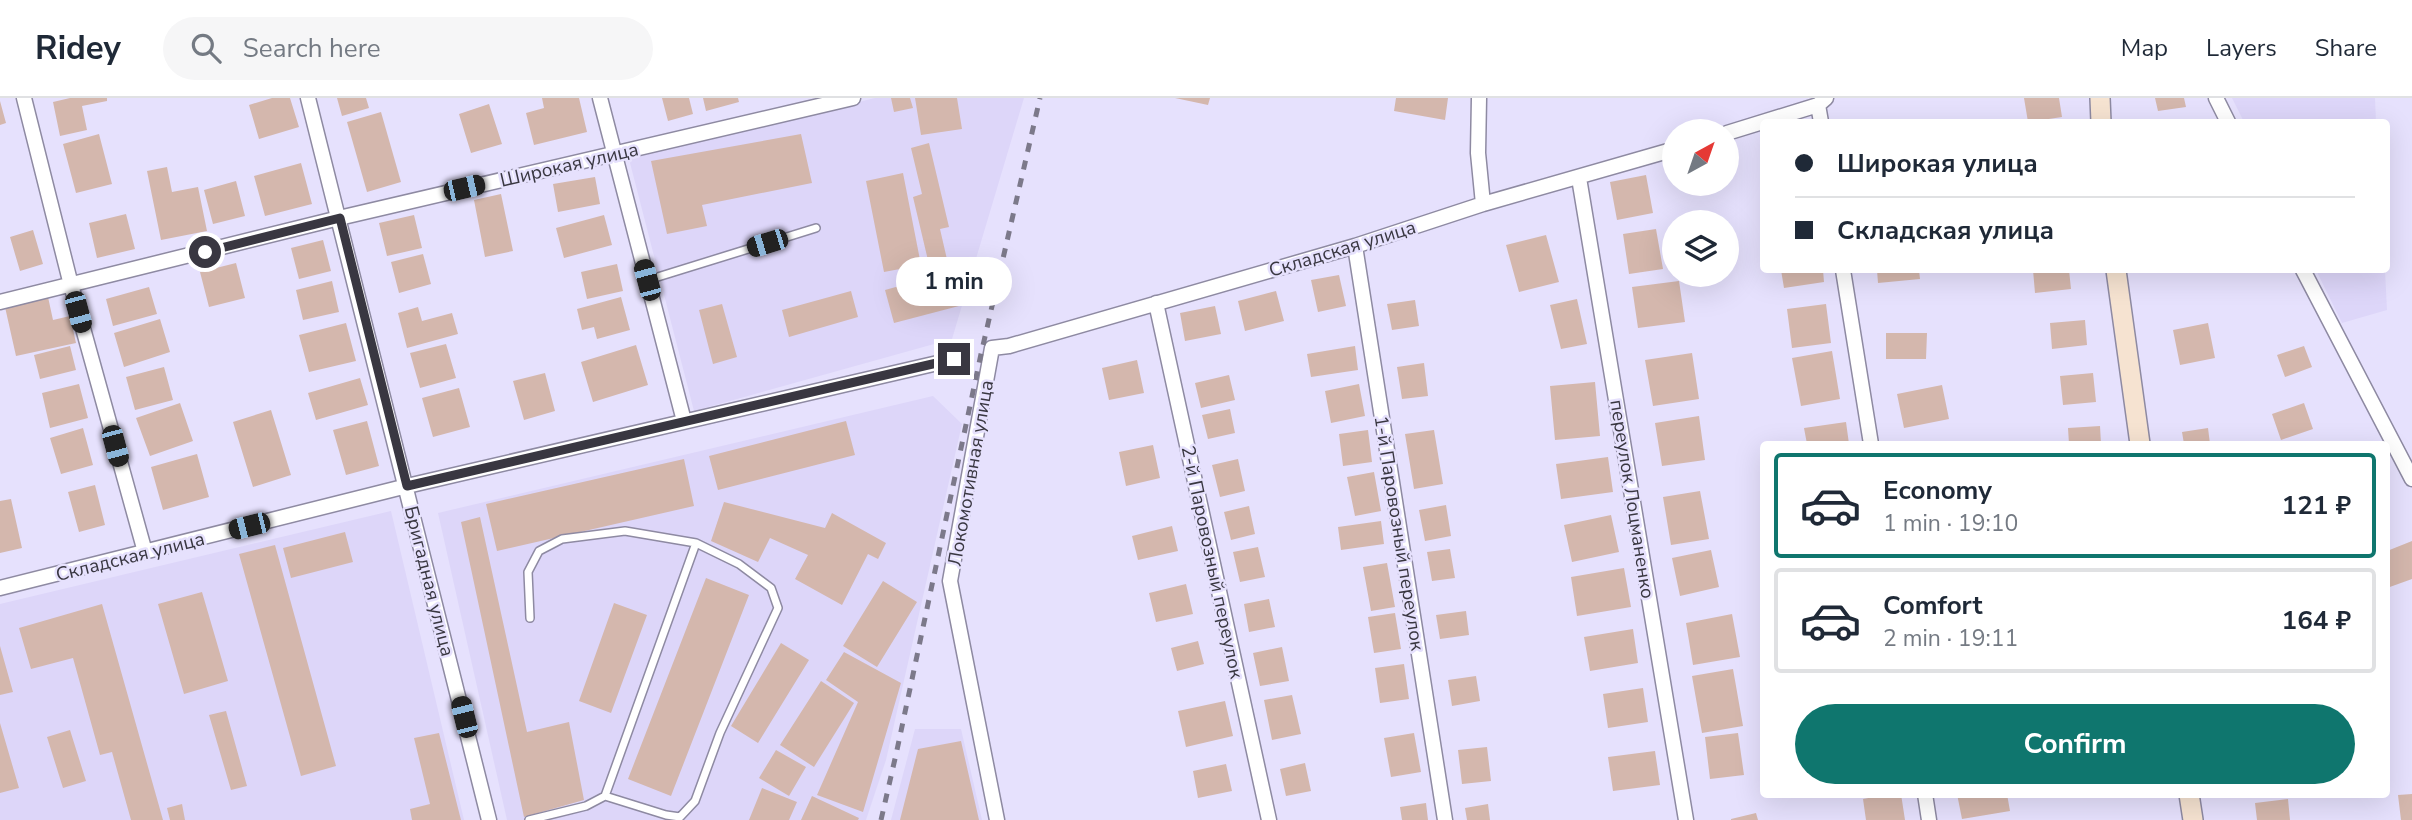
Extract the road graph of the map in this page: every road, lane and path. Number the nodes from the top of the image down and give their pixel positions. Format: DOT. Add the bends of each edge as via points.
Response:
graph roads {
  1 [pos="24,98"];
  2 [pos="308,98"];
  3 [pos="600,98"];
  4 [pos="853,98"];
  5 [pos="1479,98"];
  6 [pos="2100,98"];
  7 [pos="2217,98"];
  8 [pos="1822,102"];
  9 [pos="1770,119"];
  10 [pos="2101,119"];
  11 [pos="2227,119"];
  12 [pos="1760,122"];
  13 [pos="1740,129"];
  14 [pos="614,153"];
  15 [pos="1662,153"];
  16 [pos="1579,178"];
  17 [pos="1483,204"];
  18 [pos="340,218"];
  19 [pos="816,228"];
  20 [pos="1355,246"];
  21 [pos="1843,273"];
  22 [pos="2116,273"];
  23 [pos="2305,273"];
  24 [pos="647,280"];
  25 [pos="71,285"];
  26 [pos="0,302"];
  27 [pos="1156,303"];
  28 [pos="1009,346"];
  29 [pos="954,359"];
  30 [pos="684,421"];
  31 [pos="1871,441"];
  32 [pos="2140,441"];
  33 [pos="2412,479"];
  34 [pos="407,486"];
  35 [pos="696,543"];
  36 [pos="145,552"];
  37 [pos="0,588"];
  38 [pos="530,618"];
  39 [pos="605,796"];
  40 [pos="1926,798"];
  41 [pos="2190,798"];
  42 [pos="489,820"];
  43 [pos="529,820"];
  44 [pos="998,820"];
  45 [pos="1269,820"];
  46 [pos="1445,820"];
  47 [pos="1686,820"];
  48 [pos="1929,820"];
  49 [pos="2193,820"];
  1 -- 25 [label="street"];
  2 -- 18 [label="street, Бригадная улица"];
  3 -- 14 [label="street"];
  4 -- 14 [label="street, Широкая улица"];
  5 -- 17 [label="street"];
  6 -- 10 [label="main road"];
  7 -- 11 [label="street"];
  8 -- 9 [label="street"];
  12 -- 13 [label="street"];
  14 -- 18 [label="street, Широкая улица"];
  14 -- 24 [label="street"];
  15 -- 16 [label="street, Складская улица"];
  16 -- 17 [label="street, Складская улица"];
  16 -- 47 [label="street, переулок Лоцманенко"];
  17 -- 20 [label="street, Складская улица"];
  18 -- 25 [label="street, Широкая улица"];
  18 -- 34 [label="street, Бригадная улица"];
  19 -- 24 [label="lane"];
  20 -- 27 [label="street, Складская улица"];
  20 -- 46 [label="street, 1-й Паровозный переулок"];
  21 -- 31 [label="street"];
  22 -- 32 [label="main road"];
  23 -- 33 [label="street"];
  24 -- 30 [label="street"];
  25 -- 26 [label="street, Широкая улица"];
  25 -- 36 [label="street"];
  27 -- 28 [label="street, Складская улица"];
  27 -- 45 [label="street, 2-й Паровозный переулок"];
  28 -- 44 [label="street, Локомотивная улица" via="992,348 950,581"];
  29 -- 30 [label="street, Складская улица"];
  30 -- 34 [label="street, Складская улица"];
  34 -- 36 [label="street, Складская улица"];
  34 -- 42 [label="street, Бригадная улица"];
  35 -- 38 [label="lane" via="625,531 562,540 539,551 528,572"];
  35 -- 39 [label="lane"];
  35 -- 39 [label="lane" via="739,564 771,587 778,608 720,733 695,801 681,817"];
  36 -- 37 [label="street, Складская улица"];
  39 -- 43 [label="lane" via="586,806"];
  40 -- 48 [label="street"];
  41 -- 49 [label="main road"];
}
